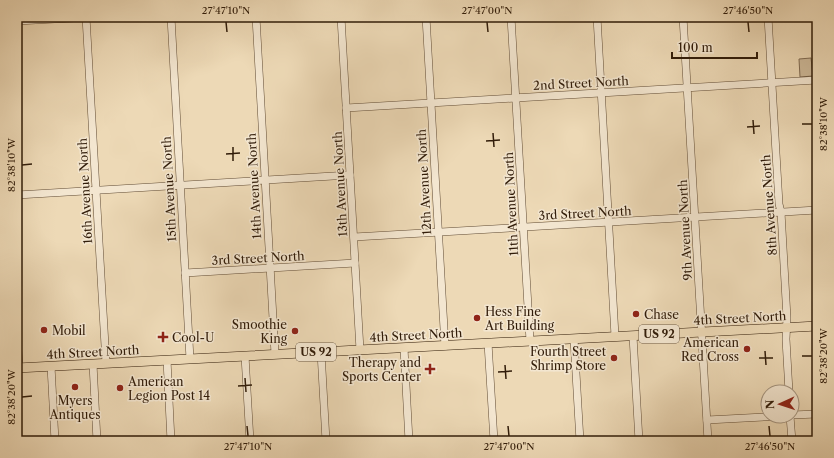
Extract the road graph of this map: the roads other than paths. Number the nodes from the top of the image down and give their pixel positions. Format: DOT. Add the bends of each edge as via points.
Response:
graph roads {
  1 [pos="86,17"];
  2 [pos="92,17"];
  3 [pos="170,17"];
  4 [pos="256,17"];
  5 [pos="341,17"];
  6 [pos="426,17"];
  7 [pos="511,17"];
  8 [pos="597,17"];
  9 [pos="684,17"];
  10 [pos="768,17"];
  11 [pos="36,19"];
  12 [pos="17,21"];
  13 [pos="817,80"];
  14 [pos="772,83"];
  15 [pos="688,88"];
  16 [pos="601,93"];
  17 [pos="516,98"];
  18 [pos="431,103"];
  19 [pos="346,108"];
  20 [pos="350,175"];
  21 [pos="265,180"];
  22 [pos="180,185"];
  23 [pos="96,190"];
  24 [pos="17,194"];
  25 [pos="817,210"];
  26 [pos="781,212"];
  27 [pos="695,217"];
  28 [pos="609,222"];
  29 [pos="523,227"];
  30 [pos="438,232"];
  31 [pos="354,237"];
  32 [pos="355,263"];
  33 [pos="270,268"];
  34 [pos="185,273"];
  35 [pos="817,326"];
  36 [pos="786,328"];
  37 [pos="702,332"];
  38 [pos="17,334"];
  39 [pos="616,336"];
  40 [pos="633,336"];
  41 [pos="574,339"];
  42 [pos="530,341"];
  43 [pos="488,343"];
  44 [pos="445,346"];
  45 [pos="404,348"];
  46 [pos="360,350"];
  47 [pos="321,352"];
  48 [pos="275,354"];
  49 [pos="245,356"];
  50 [pos="190,359"];
  51 [pos="167,360"];
  52 [pos="106,363"];
  53 [pos="93,364"];
  54 [pos="50,366"];
  55 [pos="18,368"];
  56 [pos="789,384"];
  57 [pos="817,414"];
  58 [pos="800,415"];
  59 [pos="760,417"];
  60 [pos="707,420"];
  61 [pos="791,424"];
  62 [pos="55,441"];
  63 [pos="97,441"];
  64 [pos="171,441"];
  65 [pos="250,441"];
  66 [pos="326,441"];
  67 [pos="409,441"];
  68 [pos="494,441"];
  69 [pos="580,441"];
  70 [pos="639,441"];
  71 [pos="708,441"];
  72 [pos="792,441"];
  1 -- 2 [label="street"];
  1 -- 11 [label="street"];
  1 -- 23 [label="street, 16th Avenue North"];
  3 -- 22 [label="street, 15th Avenue North"];
  4 -- 21 [label="street, 14th Avenue North"];
  5 -- 19 [label="street, 13th Avenue North"];
  6 -- 18 [label="street, 12th Avenue North"];
  7 -- 17 [label="street, 11th Avenue North"];
  8 -- 16 [label="street"];
  9 -- 15 [label="street, 9th Avenue North"];
  10 -- 14 [label="street, 8th Avenue North"];
  11 -- 12 [label="street"];
  13 -- 14 [label="street, 2nd Street North"];
  14 -- 15 [label="street, 2nd Street North"];
  14 -- 26 [label="street, 8th Avenue North"];
  15 -- 16 [label="street, 2nd Street North"];
  15 -- 27 [label="street, 9th Avenue North"];
  16 -- 17 [label="street, 2nd Street North"];
  16 -- 28 [label="street"];
  17 -- 18 [label="street, 2nd Street North"];
  17 -- 29 [label="street, 11th Avenue North"];
  18 -- 19 [label="street, 2nd Street North"];
  18 -- 30 [label="street, 12th Avenue North"];
  19 -- 20 [label="street, 13th Avenue North"];
  20 -- 21 [label="street"];
  20 -- 31 [label="street, 13th Avenue North"];
  21 -- 22 [label="street"];
  21 -- 33 [label="street, 14th Avenue North"];
  22 -- 23 [label="street"];
  22 -- 34 [label="street, 15th Avenue North"];
  23 -- 24 [label="street"];
  23 -- 52 [label="street, 16th Avenue North"];
  25 -- 26 [label="street, 3rd Street North"];
  26 -- 27 [label="street, 3rd Street North"];
  26 -- 36 [label="street, 8th Avenue North"];
  27 -- 28 [label="street, 3rd Street North"];
  27 -- 37 [label="street, 9th Avenue North"];
  28 -- 29 [label="street, 3rd Street North"];
  28 -- 39 [label="street"];
  29 -- 30 [label="street, 3rd Street North"];
  29 -- 42 [label="street, 11th Avenue North"];
  30 -- 31 [label="street, 3rd Street North"];
  30 -- 44 [label="street, 12th Avenue North"];
  31 -- 32 [label="street, 13th Avenue North"];
  32 -- 33 [label="street, 3rd Street North"];
  32 -- 46 [label="street, 13th Avenue North"];
  33 -- 34 [label="street, 3rd Street North"];
  33 -- 48 [label="street, 14th Avenue North"];
  34 -- 50 [label="street, 15th Avenue North"];
  35 -- 36 [label="main road, 4th Street North / US 92"];
  36 -- 37 [label="main road, 4th Street North / US 92"];
  36 -- 56 [label="street, 8th Avenue North"];
  37 -- 40 [label="main road, 4th Street North / US 92"];
  37 -- 60 [label="street, 9th Avenue North"];
  38 -- 55 [label="street"];
  39 -- 40 [label="main road, 4th Street North / US 92"];
  39 -- 41 [label="main road, 4th Street North / US 92"];
  40 -- 70 [label="street"];
  41 -- 42 [label="main road, 4th Street North / US 92"];
  41 -- 69 [label="street"];
  42 -- 43 [label="main road, 4th Street North / US 92"];
  43 -- 44 [label="main road, 4th Street North / US 92"];
  43 -- 68 [label="street"];
  44 -- 45 [label="main road, 4th Street North / US 92"];
  45 -- 46 [label="main road, 4th Street North / US 92"];
  45 -- 67 [label="street"];
  46 -- 47 [label="main road, 4th Street North / US 92"];
  47 -- 48 [label="main road, 4th Street North / US 92"];
  47 -- 66 [label="street"];
  48 -- 49 [label="main road, 4th Street North / US 92"];
  49 -- 50 [label="main road, 4th Street North / US 92"];
  49 -- 65 [label="street"];
  50 -- 51 [label="main road, 4th Street North / US 92"];
  51 -- 52 [label="main road, 4th Street North / US 92"];
  51 -- 64 [label="street"];
  52 -- 53 [label="main road, 4th Street North / US 92"];
  53 -- 54 [label="main road, 4th Street North / US 92"];
  53 -- 63 [label="street"];
  54 -- 55 [label="main road, 4th Street North / US 92"];
  54 -- 62 [label="street"];
  57 -- 58 [label="street"];
  59 -- 60 [label="street"];
  60 -- 71 [label="street, 9th Avenue North"];
  61 -- 72 [label="street"];
}
